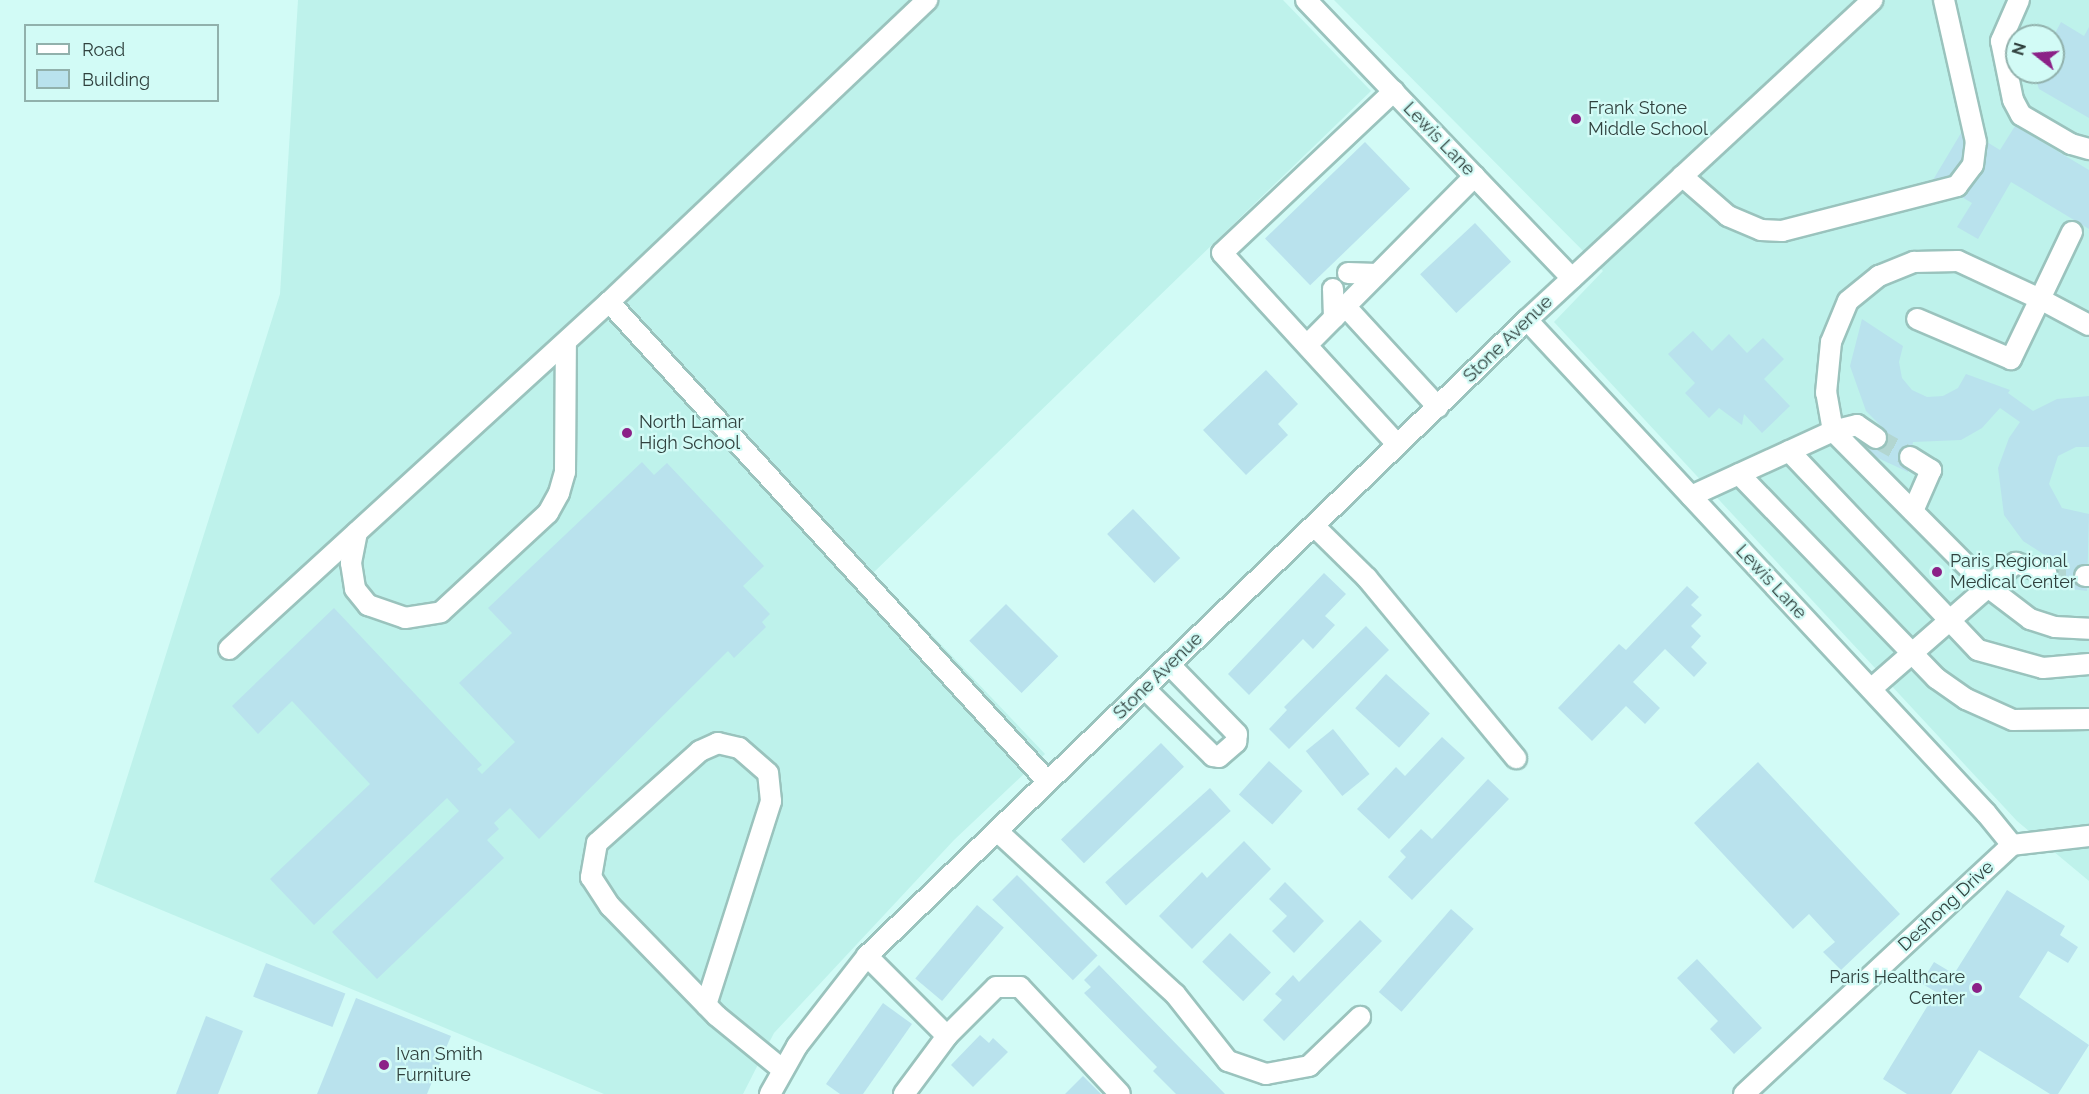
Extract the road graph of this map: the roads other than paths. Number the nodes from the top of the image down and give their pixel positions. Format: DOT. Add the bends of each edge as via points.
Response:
graph roads {
  1 [pos="927,0"];
  2 [pos="1306,0"];
  3 [pos="1872,0"];
  4 [pos="1944,0"];
  5 [pos="2019,0"];
  6 [pos="1394,91"];
  7 [pos="2089,148"];
  8 [pos="1475,176"];
  9 [pos="1682,176"];
  10 [pos="2072,232"];
  11 [pos="1348,273"];
  12 [pos="1377,274"];
  13 [pos="1572,278"];
  14 [pos="1333,289"];
  15 [pos="2040,299"];
  16 [pos="609,302"];
  17 [pos="1340,312"];
  18 [pos="1917,319"];
  19 [pos="1527,320"];
  20 [pos="2089,325"];
  21 [pos="566,343"];
  22 [pos="1307,345"];
  23 [pos="1438,407"];
  24 [pos="1833,431"];
  25 [pos="1876,438"];
  26 [pos="1398,445"];
  27 [pos="1789,451"];
  28 [pos="1910,457"];
  29 [pos="1739,474"];
  30 [pos="1691,495"];
  31 [pos="1913,511"];
  32 [pos="1314,526"];
  33 [pos="357,532"];
  34 [pos="2046,573"];
  35 [pos="1988,587"];
  36 [pos="1948,621"];
  37 [pos="2089,629"];
  38 [pos="229,649"];
  39 [pos="1914,651"];
  40 [pos="2089,664"];
  41 [pos="1170,665"];
  42 [pos="1145,689"];
  43 [pos="1871,689"];
  44 [pos="2089,719"];
  45 [pos="1516,758"];
  46 [pos="1048,782"];
  47 [pos="997,831"];
  48 [pos="2089,836"];
  49 [pos="2012,845"];
  50 [pos="867,956"];
  51 [pos="706,1005"];
  52 [pos="1360,1017"];
  53 [pos="947,1036"];
  54 [pos="783,1071"];
  55 [pos="1746,1093"];
  56 [pos="770,1094"];
  57 [pos="904,1094"];
  58 [pos="1120,1094"];
  1 -- 16 [label="street"];
  2 -- 6 [label="street, Lewis Lane"];
  3 -- 9 [label="street, Stone Avenue"];
  4 -- 9 [label="street" via="1976,142 1973,165 1957,186 1782,231 1761,230 1728,216"];
  5 -- 7 [label="street" via="2001,41 2013,100 2021,116 2071,144"];
  6 -- 8 [label="street, Lewis Lane"];
  6 -- 22 [label="street" via="1221,253"];
  8 -- 12 [label="street"];
  8 -- 13 [label="street, Lewis Lane"];
  9 -- 13 [label="street, Stone Avenue"];
  10 -- 15 [label="street"];
  11 -- 12 [label="street"];
  12 -- 17 [label="street"];
  13 -- 19 [label="street, Stone Avenue"];
  14 -- 17 [label="street"];
  15 -- 18 [label="street" via="2011,359"];
  15 -- 20 [label="street"];
  15 -- 24 [label="street" via="1958,261 1914,262 1879,276 1848,301 1832,342 1826,393"];
  16 -- 21 [label="street"];
  16 -- 46 [label="street"];
  17 -- 22 [label="street"];
  17 -- 23 [label="street"];
  19 -- 23 [label="street, Stone Avenue"];
  19 -- 30 [label="street, Lewis Lane"];
  21 -- 33 [label="street"];
  21 -- 33 [label="street" via="565,472 559,493 548,513 441,612 405,618 368,605 355,589 351,563"];
  22 -- 26 [label="street"];
  23 -- 26 [label="street, Stone Avenue"];
  24 -- 25 [label="street" via="1857,425"];
  24 -- 27 [label="street"];
  24 -- 31 [label="street"];
  26 -- 32 [label="street, Stone Avenue"];
  27 -- 29 [label="street"];
  27 -- 36 [label="street"];
  28 -- 31 [label="street" via="1931,470"];
  29 -- 30 [label="street"];
  29 -- 39 [label="street"];
  30 -- 43 [label="street, Lewis Lane"];
  31 -- 35 [label="street"];
  32 -- 41 [label="street, Stone Avenue"];
  32 -- 45 [label="street" via="1367,579"];
  33 -- 38 [label="street"];
  34 -- 35 [label="street" via="2016,563"];
  35 -- 36 [label="street"];
  35 -- 37 [label="street" via="2030,619"];
  36 -- 39 [label="street"];
  36 -- 40 [label="street" via="1978,650 2001,658 2043,668"];
  39 -- 43 [label="street"];
  39 -- 44 [label="street" via="1936,678 1966,699 2013,720"];
  41 -- 42 [label="street, Stone Avenue"];
  41 -- 42 [label="street" via="1237,734 1236,741 1219,758"];
  42 -- 46 [label="street, Stone Avenue"];
  43 -- 49 [label="street, Lewis Lane"];
  46 -- 47 [label="street, Stone Avenue"];
  47 -- 50 [label="street, Stone Avenue"];
  47 -- 52 [label="street" via="1175,994 1228,1061 1266,1074 1309,1066"];
  48 -- 49 [label="street"];
  49 -- 55 [label="street, Deshong Drive"];
  50 -- 53 [label="street"];
  50 -- 54 [label="street, Stone Avenue" via="796,1046"];
  51 -- 51 [label="street" via="610,906 591,877 591,860 597,843 700,751 718,743 739,748 768,773 771,801"];
  51 -- 54 [label="street" via="744,1043"];
  53 -- 57 [label="street"];
  53 -- 58 [label="street" via="996,987 1020,987"];
  54 -- 56 [label="street, Stone Avenue"];
}
